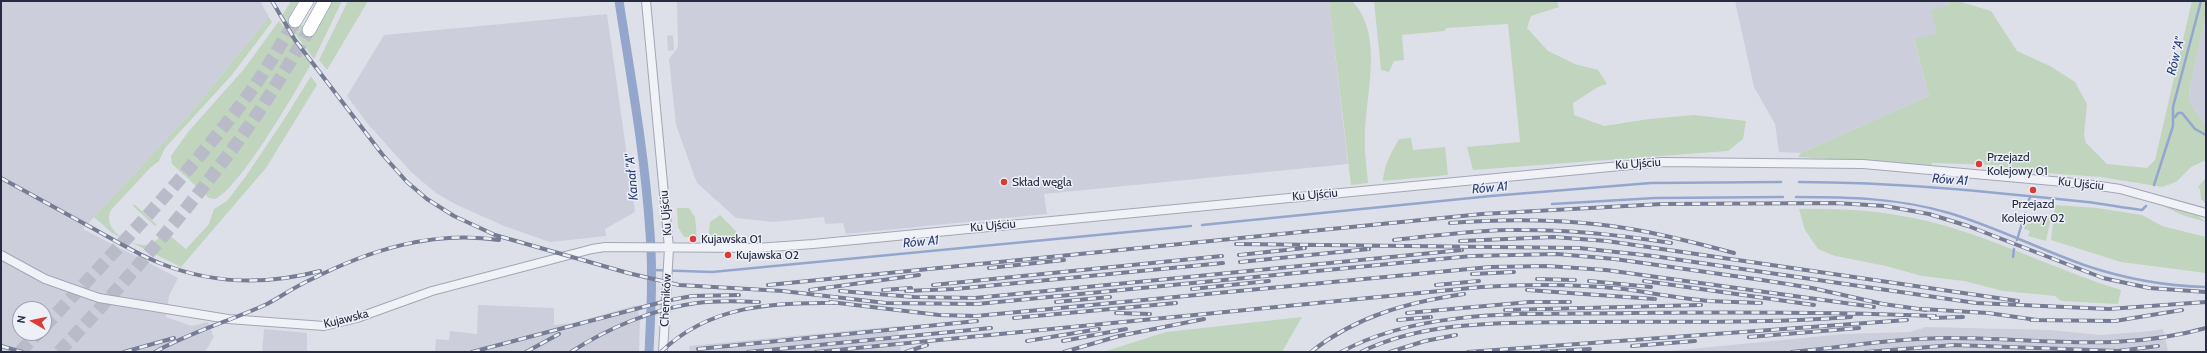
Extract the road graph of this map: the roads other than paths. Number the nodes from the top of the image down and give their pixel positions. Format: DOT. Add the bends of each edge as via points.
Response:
graph roads {
  1 [pos="307,1"];
  2 [pos="325,1"];
  3 [pos="646,1"];
  4 [pos="295,21"];
  5 [pos="309,30"];
  6 [pos="2206,213"];
  7 [pos="669,248"];
  8 [pos="1,255"];
  9 [pos="663,352"];
  1 -- 4 [label="highway"];
  2 -- 5 [label="highway"];
  3 -- 7 [label="street, Ku Ujściu"];
  6 -- 7 [label="street, Ku Ujściu" via="2120,189 2065,182 1853,164 1662,162 813,244 756,248"];
  7 -- 8 [label="street, Kujawska" via="592,249 432,291 357,318 324,326 228,319 99,298 45,279"];
  7 -- 9 [label="street, Chemików"];
}
